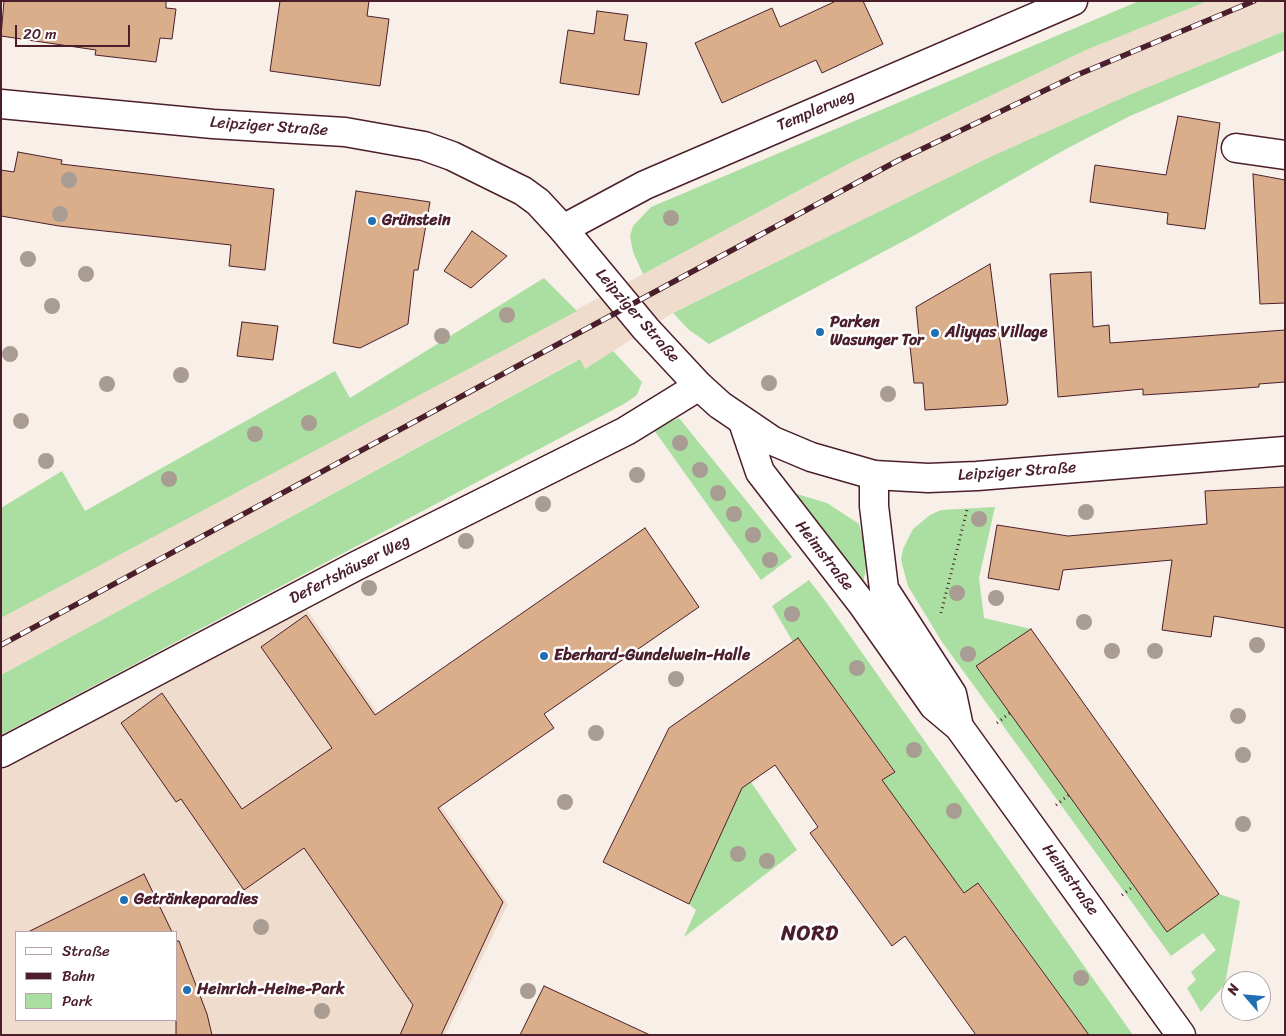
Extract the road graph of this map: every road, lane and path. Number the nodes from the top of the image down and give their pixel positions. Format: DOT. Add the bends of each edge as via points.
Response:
graph roads {
  1 [pos="1073,1"];
  2 [pos="1,104"];
  3 [pos="1236,148"];
  4 [pos="1285,155"];
  5 [pos="564,229"];
  6 [pos="699,386"];
  7 [pos="743,422"];
  8 [pos="1285,451"];
  9 [pos="874,475"];
  10 [pos="958,476"];
  11 [pos="935,618"];
  12 [pos="959,727"];
  13 [pos="1,753"];
  14 [pos="1180,1035"];
  1 -- 5 [label="street, Templerweg" via="645,185"];
  2 -- 5 [label="street, Leipziger Straße" via="213,124 345,132 424,146 482,169 523,191"];
  3 -- 4 [label="street"];
  5 -- 6 [label="street, Leipziger Straße" via="646,329"];
  6 -- 7 [label="street, Leipziger Straße"];
  6 -- 13 [label="street, Defertshäuser Weg" via="626,431 356,566"];
  7 -- 9 [label="street, Leipziger Straße" via="773,441 811,457"];
  7 -- 12 [label="street, Heimstraße" via="760,472 863,606 934,706"];
  8 -- 10 [label="street, Leipziger Straße"];
  9 -- 10 [label="street, Leipziger Straße"];
  9 -- 12 [label="street, Heimstraße" via="874,506 884,589 952,694"];
  10 -- 11 [label="path" via="958,502 968,502 968,508 941,614"];
  12 -- 14 [label="street, Heimstraße"];
}
